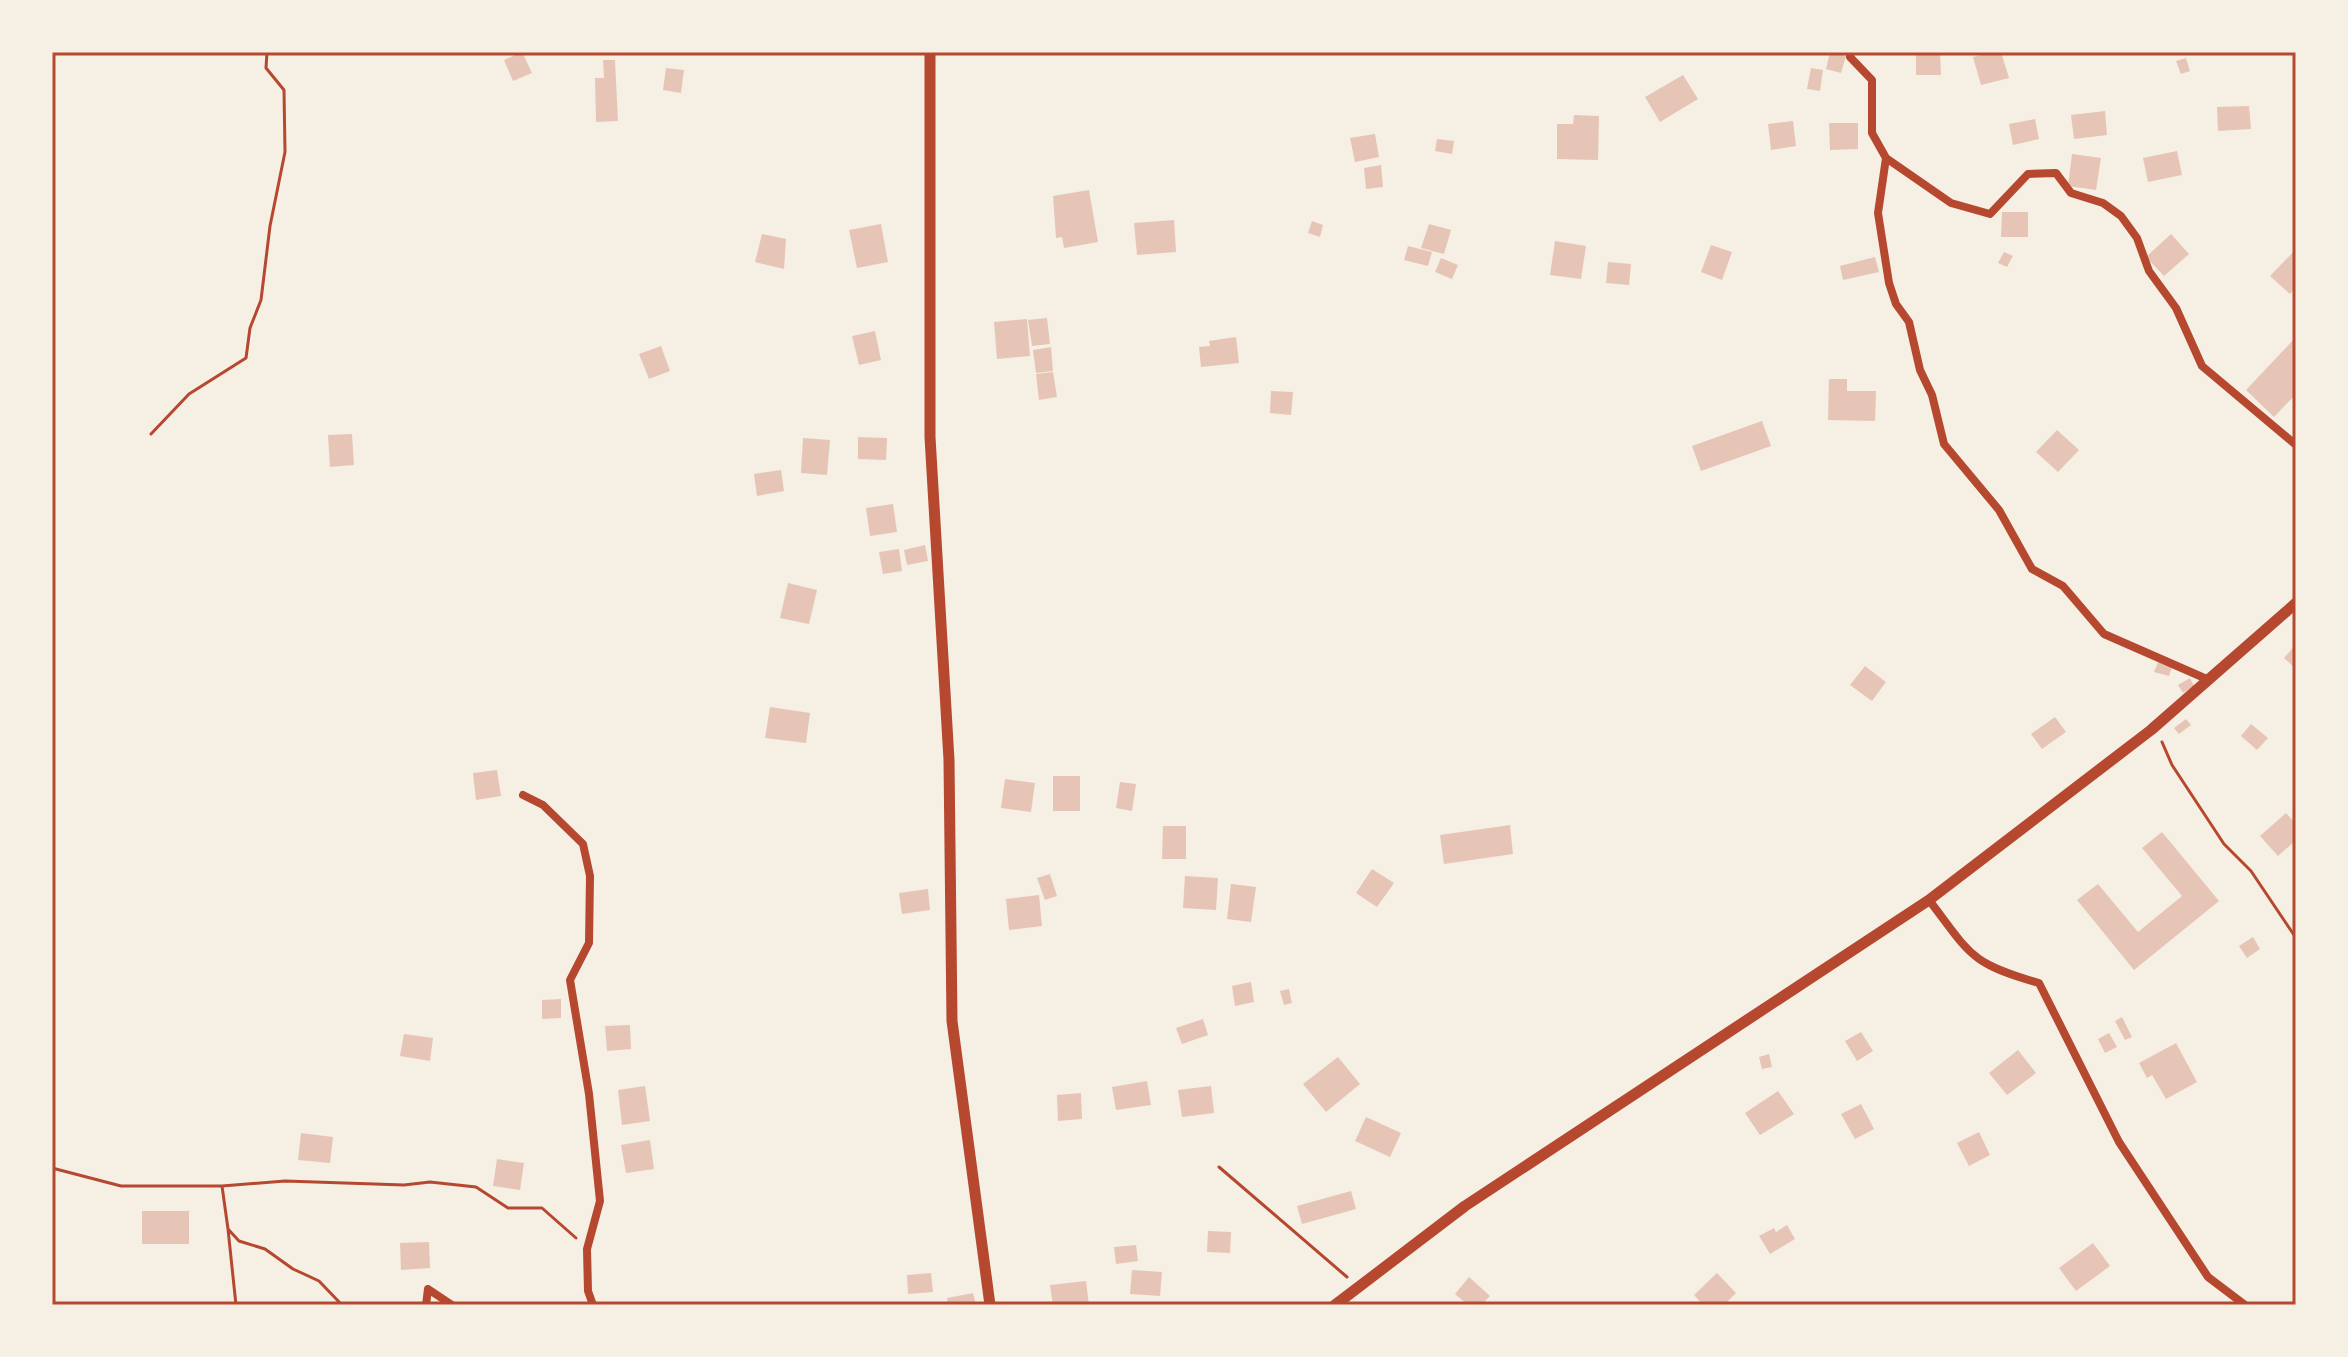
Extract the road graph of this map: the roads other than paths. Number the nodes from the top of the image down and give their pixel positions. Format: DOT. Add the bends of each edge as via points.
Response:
graph roads {
  1 [pos="930,52"];
  2 [pos="1850,52"];
  3 [pos="1886,158"];
  4 [pos="2296,445"];
  5 [pos="2296,603"];
  6 [pos="2209,680"];
  7 [pos="523,795"];
  8 [pos="1929,900"];
  9 [pos="1338,1303"];
  10 [pos="426,1305"];
  11 [pos="452,1305"];
  12 [pos="593,1305"];
  13 [pos="990,1305"];
  14 [pos="2245,1305"];
  1 -- 13 [label="street" via="930,437 949,760 952,1021"];
  2 -- 3 [label="street" via="1872,80 1872,133"];
  3 -- 4 [label="street" via="1951,203 1990,214 2028,174 2056,173 2071,193 2103,203 2137,238 2149,271 2176,308 2202,366"];
  3 -- 6 [label="street" via="1878,213 1889,283 1909,322 1944,444 1999,510 2032,569 2063,586 2104,634"];
  5 -- 6 [label="street"];
  6 -- 8 [label="street"];
  7 -- 12 [label="street" via="543,805 583,844 590,876 589,943 570,980 600,1201 587,1249"];
  8 -- 9 [label="street" via="1465,1206"];
  8 -- 14 [label="street" via="1962,948 1993,970 2039,983 2119,1142 2208,1277"];
  10 -- 11 [label="street" via="428,1289"];
}
